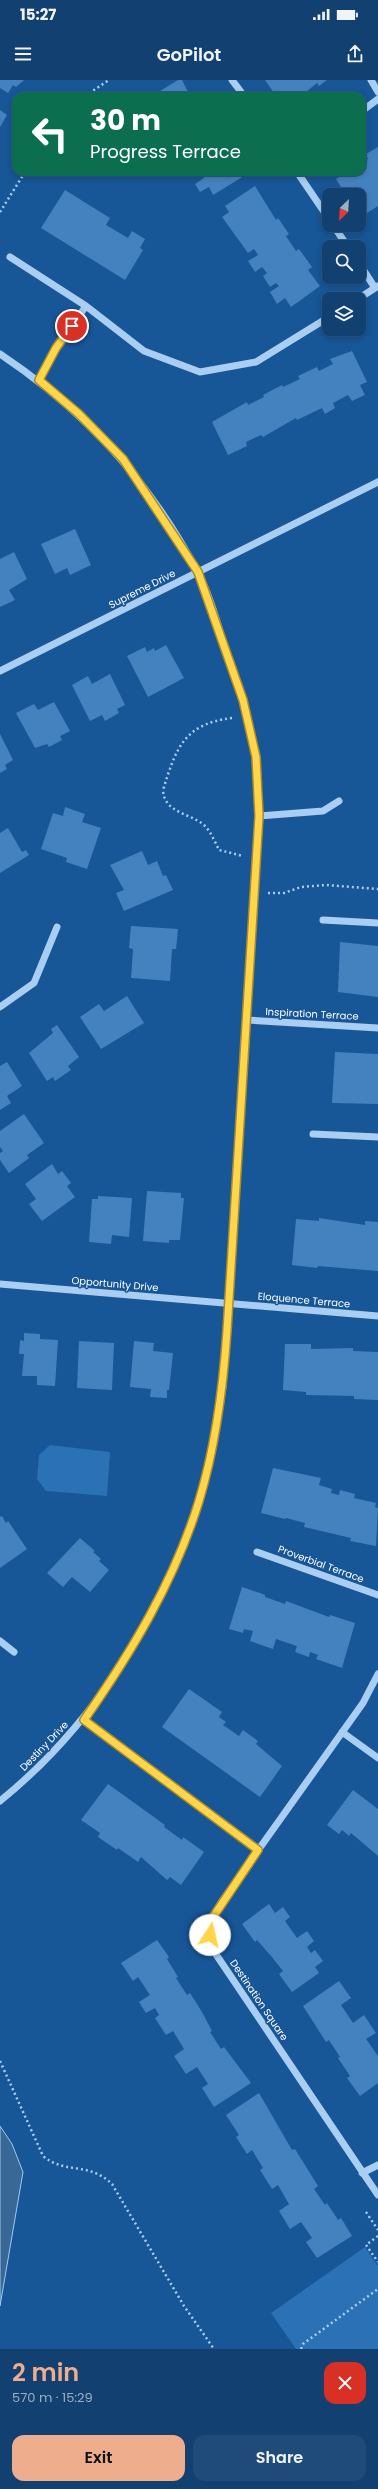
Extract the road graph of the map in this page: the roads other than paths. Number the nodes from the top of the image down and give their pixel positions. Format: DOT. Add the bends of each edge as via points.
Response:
graph roads {
  1 [pos="232,80"];
  2 [pos="371,80"];
  3 [pos="241,92"];
  4 [pos="378,92"];
  5 [pos="378,99"];
  6 [pos="366,108"];
  7 [pos="301,176"];
  8 [pos="322,208"];
  9 [pos="10,257"];
  10 [pos="366,273"];
  11 [pos="377,287"];
  12 [pos="366,294"];
  13 [pos="86,306"];
  14 [pos="322,321"];
  15 [pos="0,354"];
  16 [pos="39,380"];
  17 [pos="378,482"];
  18 [pos="198,572"];
  19 [pos="0,671"];
  20 [pos="340,801"];
  21 [pos="259,816"];
  22 [pos="323,920"];
  23 [pos="378,923"];
  24 [pos="57,927"];
  25 [pos="0,1007"];
  26 [pos="246,1020"];
  27 [pos="378,1028"];
  28 [pos="313,1134"];
  29 [pos="378,1137"];
  30 [pos="0,1284"];
  31 [pos="229,1304"];
  32 [pos="378,1316"];
  33 [pos="257,1552"];
  34 [pos="378,1595"];
  35 [pos="0,1640"];
  36 [pos="14,1652"];
  37 [pos="378,1674"];
  38 [pos="84,1720"];
  39 [pos="342,1732"];
  40 [pos="378,1758"];
  41 [pos="0,1801"];
  42 [pos="258,1850"];
  43 [pos="378,2165"];
  44 [pos="362,2173"];
  45 [pos="378,2195"];
  1 -- 3 [label="street"];
  2 -- 4 [label="street"];
  5 -- 6 [label="street"];
  7 -- 8 [label="street"];
  9 -- 13 [label="street"];
  10 -- 11 [label="street"];
  11 -- 12 [label="street"];
  13 -- 14 [label="street" via="144,351 200,372 256,362"];
  13 -- 16 [label="street" via="56,348"];
  15 -- 16 [label="street, Destiny Drive"];
  16 -- 18 [label="street, Destiny Drive" via="79,414 123,459"];
  17 -- 18 [label="street, Supreme Drive"];
  18 -- 19 [label="street, Supreme Drive"];
  18 -- 21 [label="street, Destiny Drive" via="247,717 256,757"];
  20 -- 21 [label="street" via="323,811"];
  21 -- 26 [label="street, Destiny Drive"];
  22 -- 23 [label="street"];
  24 -- 25 [label="street" via="34,984"];
  26 -- 27 [label="street, Inspiration Terrace"];
  26 -- 31 [label="street, Destiny Drive"];
  28 -- 29 [label="street"];
  30 -- 31 [label="street, Opportunity Drive"];
  31 -- 32 [label="street, Eloquence Terrace"];
  31 -- 38 [label="street, Destiny Drive" via="223,1387 213,1445 199,1502 175,1563 151,1613 121,1665"];
  33 -- 34 [label="street, Proverbial Terrace"];
  35 -- 36 [label="street"];
  37 -- 39 [label="street, Destination Square"];
  38 -- 41 [label="street, Destiny Drive" via="40,1766"];
  38 -- 42 [label="street"];
  39 -- 40 [label="street"];
  39 -- 42 [label="street, Destination Square"];
  42 -- 44 [label="street, Destination Square" via="209,1923 211,1947"];
  43 -- 44 [label="street"];
  44 -- 45 [label="street, Destination Square"];
}
